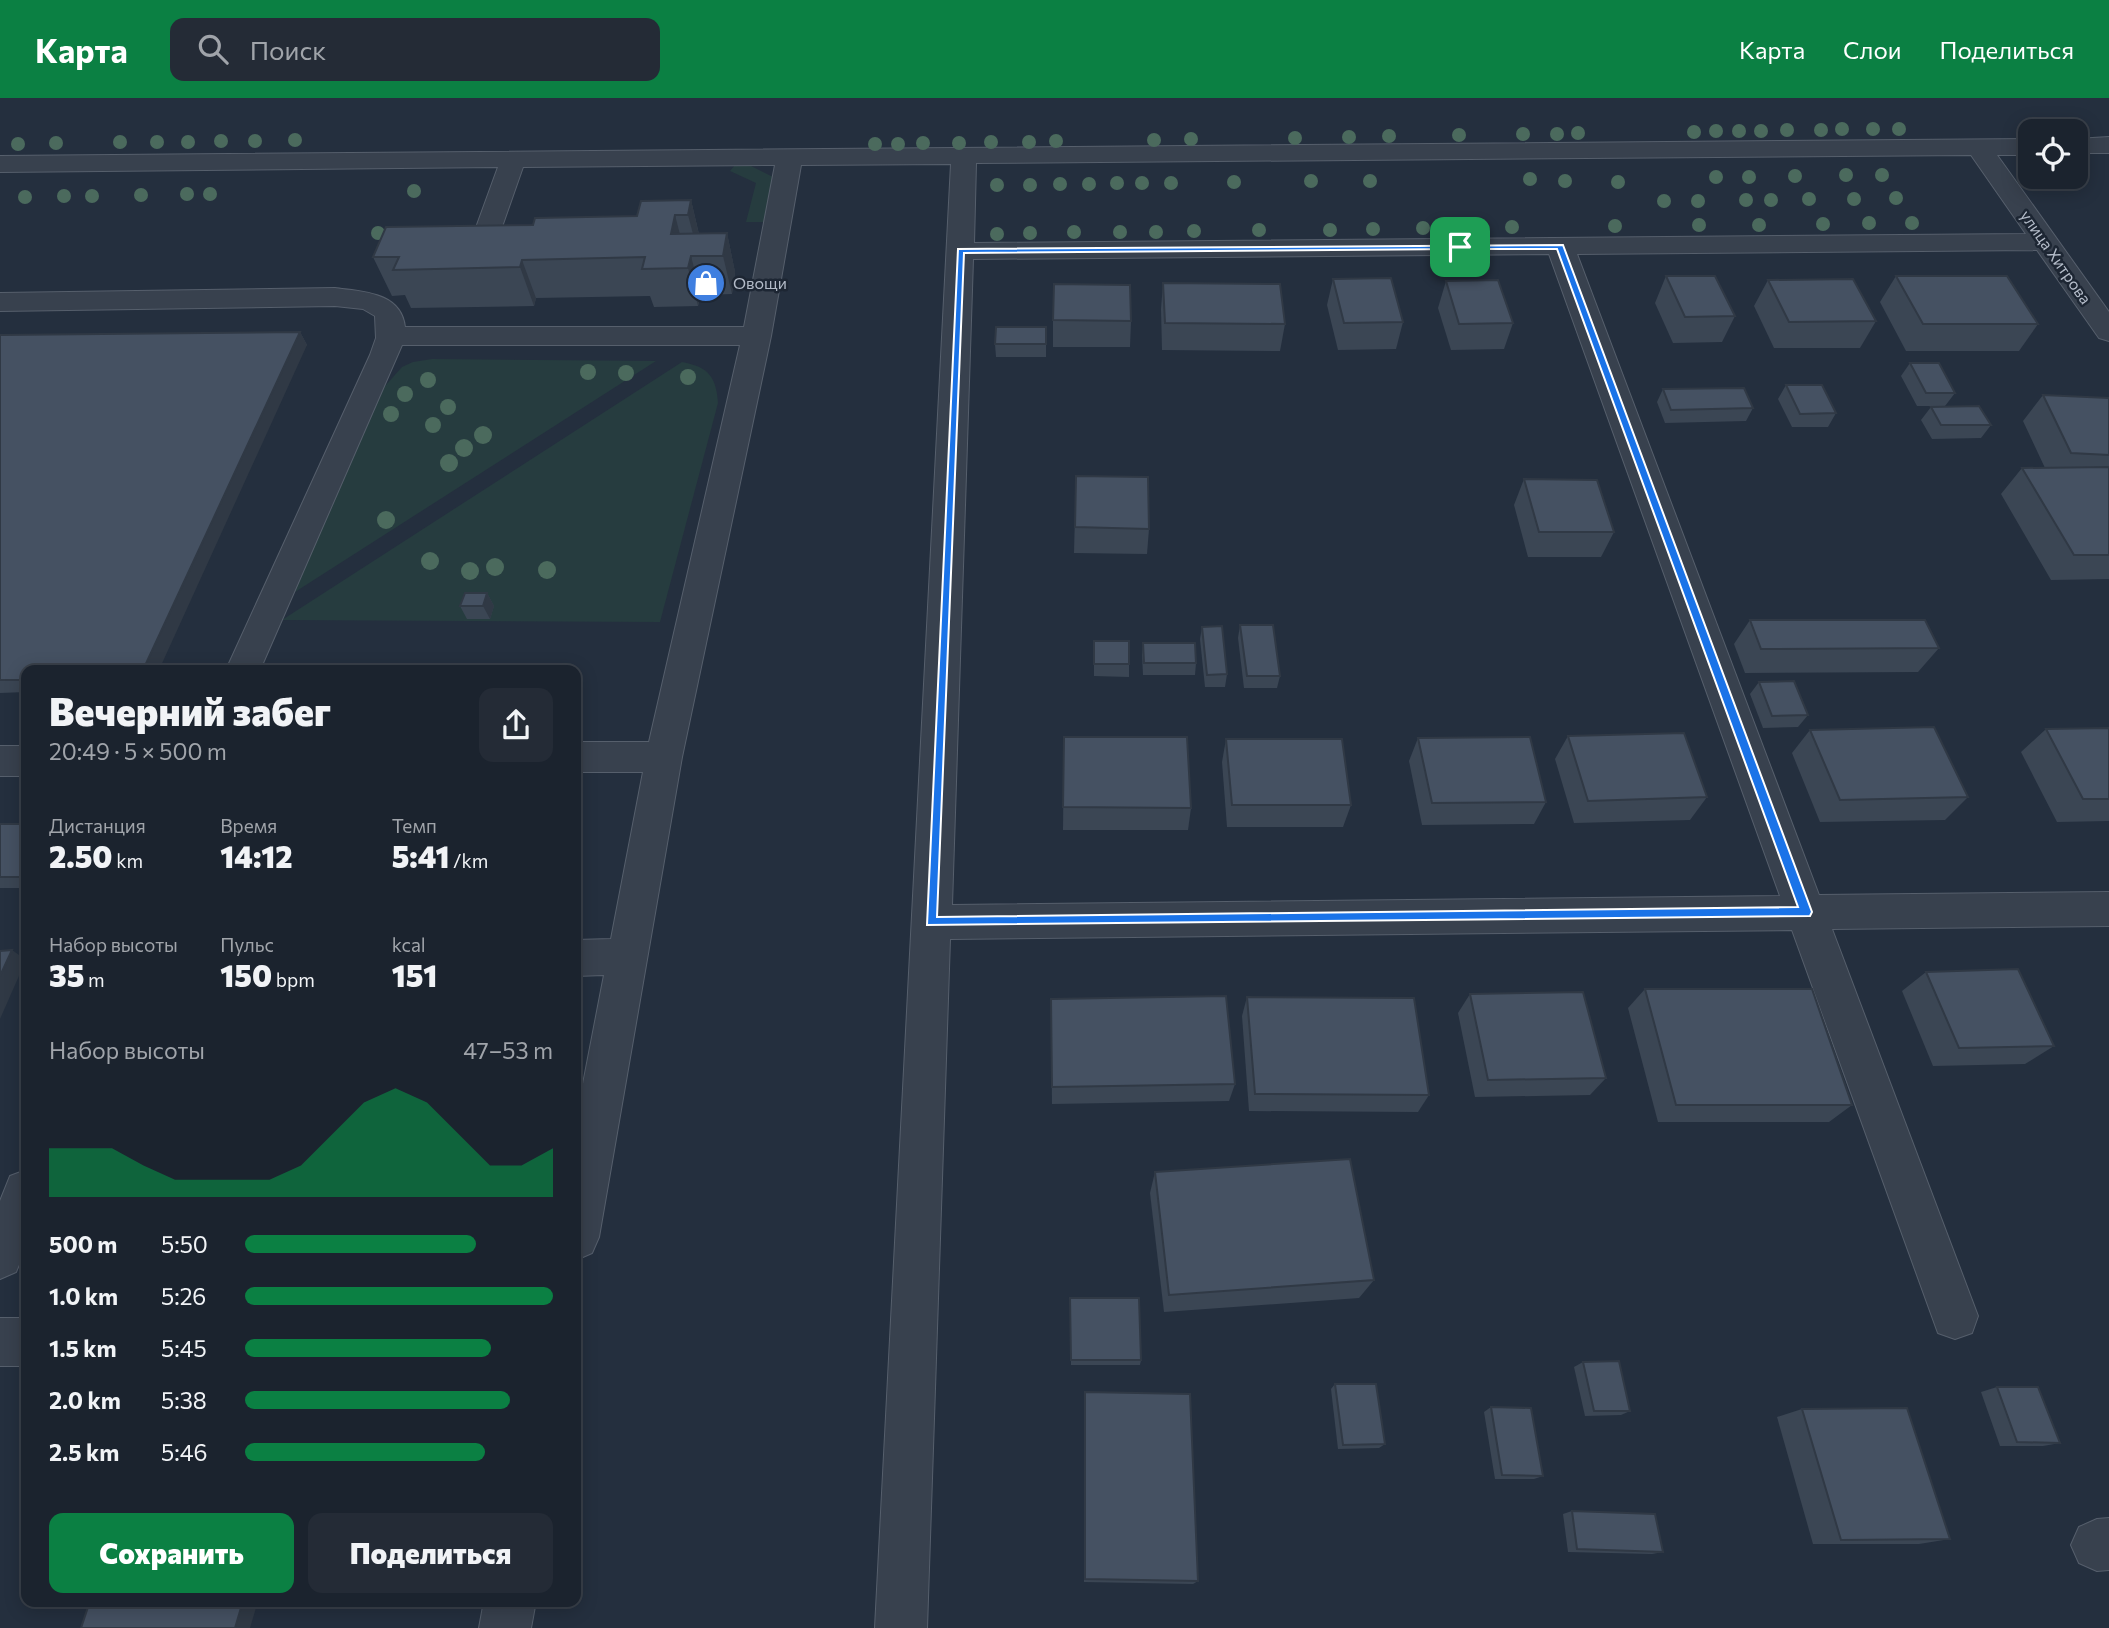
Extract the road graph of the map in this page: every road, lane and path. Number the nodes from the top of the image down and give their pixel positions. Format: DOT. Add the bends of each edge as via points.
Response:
graph roads {
  1 [pos="2109,145"];
  2 [pos="2088,146"];
  3 [pos="2018,147"];
  4 [pos="1979,148"];
  5 [pos="964,155"];
  6 [pos="789,158"];
  7 [pos="513,160"];
  8 [pos="0,164"];
  9 [pos="2046,243"];
  10 [pos="483,244"];
  11 [pos="1560,246"];
  12 [pos="960,251"];
  13 [pos="0,302"];
  14 [pos="2109,332"];
  15 [pos="392,336"];
  16 [pos="757,336"];
  17 [pos="245,665"];
  18 [pos="581,757"];
  19 [pos="664,757"];
  20 [pos="0,761"];
  21 [pos="21,761"];
  22 [pos="2109,909"];
  23 [pos="1806,912"];
  24 [pos="931,922"];
  25 [pos="628,957"];
  26 [pos="581,958"];
  27 [pos="21,1204"];
  28 [pos="581,1210"];
  29 [pos="0,1256"];
  30 [pos="1955,1316"];
  31 [pos="0,1342"];
  32 [pos="21,1342"];
  33 [pos="509,1607"];
  34 [pos="505,1628"];
  35 [pos="901,1628"];
  1 -- 2 [label="street"];
  3 -- 4 [label="street"];
  4 -- 5 [label="street"];
  4 -- 9 [label="street, улица Хитрова"];
  5 -- 6 [label="street"];
  5 -- 12 [label="street"];
  6 -- 7 [label="street"];
  6 -- 16 [label="street"];
  7 -- 8 [label="street"];
  7 -- 10 [label="street"];
  9 -- 11 [label="street"];
  9 -- 14 [label="street, улица Хитрова"];
  11 -- 12 [label="street"];
  11 -- 23 [label="street"];
  12 -- 24 [label="street"];
  13 -- 15 [label="street" via="335,297 384,309 391,317"];
  15 -- 16 [label="street"];
  15 -- 17 [label="street"];
  16 -- 19 [label="street"];
  18 -- 19 [label="street"];
  19 -- 25 [label="street"];
  20 -- 21 [label="street"];
  22 -- 23 [label="street"];
  23 -- 24 [label="street"];
  23 -- 30 [label="street"];
  24 -- 35 [label="street"];
  25 -- 26 [label="street"];
  25 -- 28 [label="street"];
  27 -- 29 [label="street"];
  31 -- 32 [label="street"];
  33 -- 34 [label="street"];
}
